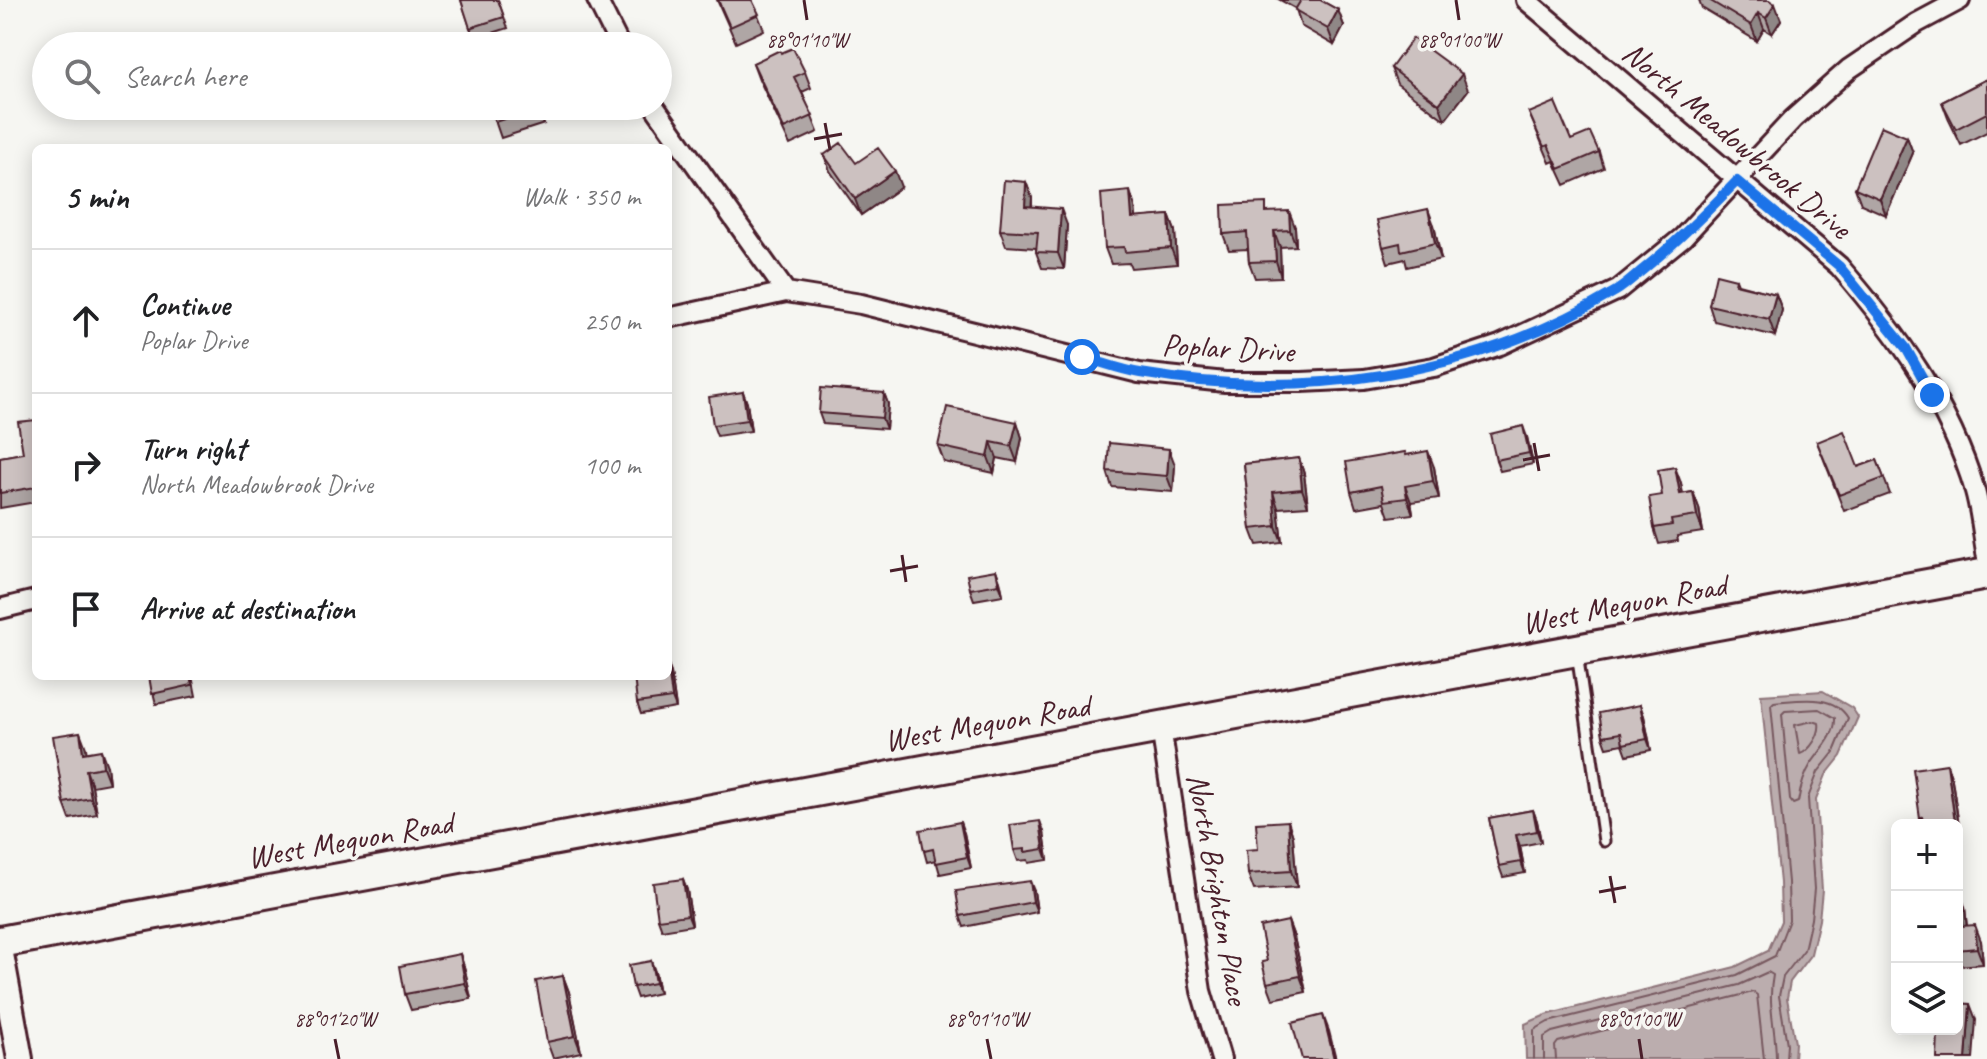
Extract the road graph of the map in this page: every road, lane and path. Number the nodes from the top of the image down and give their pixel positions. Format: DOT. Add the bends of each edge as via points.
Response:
graph roads {
  1 [pos="597,0"];
  2 [pos="1526,0"];
  3 [pos="1960,0"];
  4 [pos="613,32"];
  5 [pos="664,120"];
  6 [pos="1737,181"];
  7 [pos="786,292"];
  8 [pos="672,317"];
  9 [pos="1987,558"];
  10 [pos="1987,574"];
  11 [pos="32,601"];
  12 [pos="0,609"];
  13 [pos="1576,650"];
  14 [pos="1161,727"];
  15 [pos="1604,841"];
  16 [pos="0,942"];
  17 [pos="0,949"];
  18 [pos="20,1059"];
  19 [pos="1221,1059"];
  1 -- 4 [label="street"];
  2 -- 6 [label="street, North Meadowbrook Drive"];
  3 -- 6 [label="street, Poplar Drive" via="1849,69 1793,119"];
  5 -- 7 [label="street"];
  6 -- 7 [label="street, Poplar Drive" via="1683,237 1618,290 1500,345 1434,367 1364,379 1225,382 1139,373 861,304"];
  6 -- 9 [label="street, North Meadowbrook Drive" via="1839,266 1906,348 1954,436 1976,492"];
  7 -- 8 [label="street, Poplar Drive"];
  10 -- 13 [label="main road, West Mequon Road"];
  11 -- 12 [label="street"];
  13 -- 14 [label="main road, West Mequon Road"];
  13 -- 15 [label="lane"];
  14 -- 16 [label="main road, West Mequon Road"];
  14 -- 19 [label="street, North Brighton Place" via="1201,991"];
  17 -- 18 [label="street"];
}
